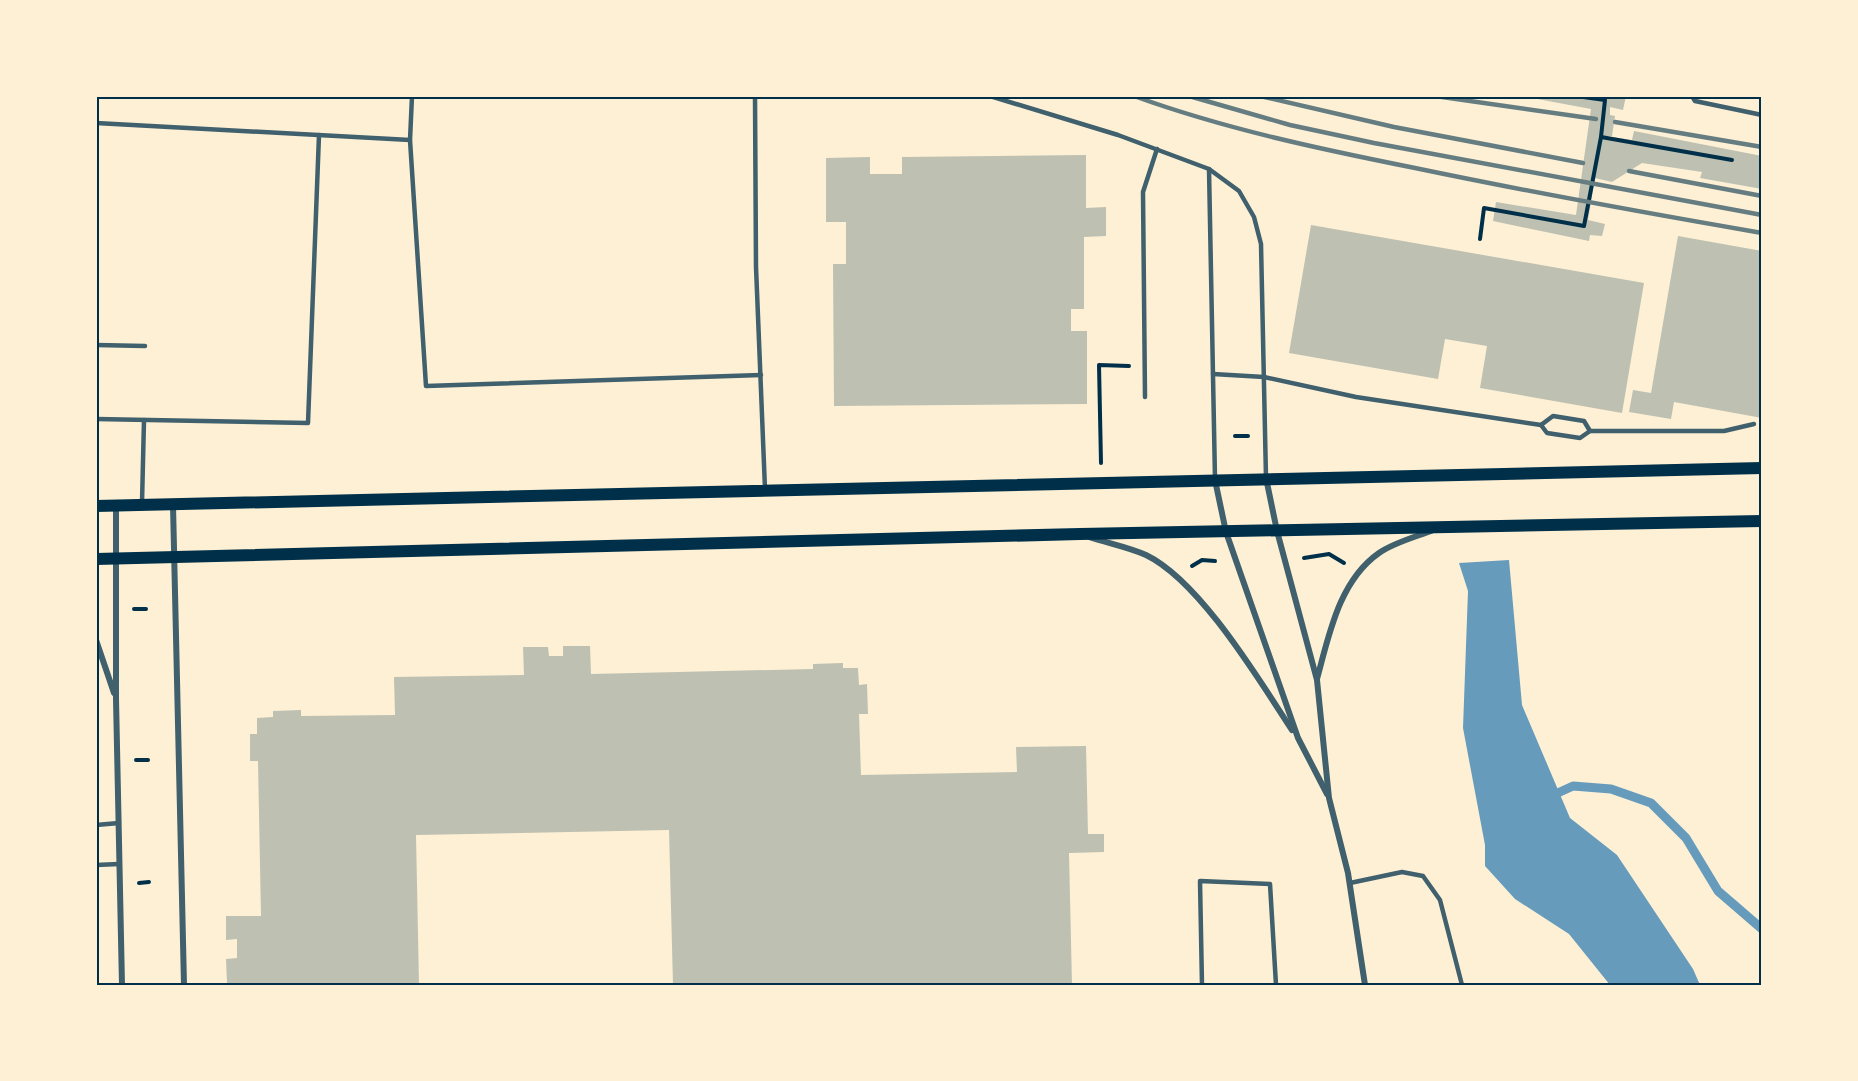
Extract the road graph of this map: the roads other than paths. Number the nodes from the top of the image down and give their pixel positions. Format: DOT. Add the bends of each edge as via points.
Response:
graph roads {
  1 [pos="412,96"];
  2 [pos="755,96"];
  3 [pos="990,96"];
  4 [pos="1692,96"];
  5 [pos="1762,115"];
  6 [pos="96,123"];
  7 [pos="320,135"];
  8 [pos="410,140"];
  9 [pos="1157,149"];
  10 [pos="1209,170"];
  11 [pos="96,345"];
  12 [pos="145,346"];
  13 [pos="1213,374"];
  14 [pos="760,375"];
  15 [pos="1264,377"];
  16 [pos="1145,397"];
  17 [pos="96,419"];
  18 [pos="144,420"];
  19 [pos="1754,424"];
  20 [pos="1541,425"];
  21 [pos="1590,431"];
  22 [pos="1762,466"];
  23 [pos="1266,478"];
  24 [pos="1215,479"];
  25 [pos="765,490"];
  26 [pos="172,505"];
  27 [pos="96,506"];
  28 [pos="116,506"];
  29 [pos="142,506"];
  30 [pos="1762,521"];
  31 [pos="1436,529"];
  32 [pos="1277,531"];
  33 [pos="1226,532"];
  34 [pos="1080,534"];
  35 [pos="173,555"];
  36 [pos="96,559"];
  37 [pos="117,559"];
  38 [pos="96,640"];
  39 [pos="1317,680"];
  40 [pos="116,699"];
  41 [pos="1298,738"];
  42 [pos="1329,798"];
  43 [pos="118,823"];
  44 [pos="96,825"];
  45 [pos="119,864"];
  46 [pos="96,865"];
  47 [pos="1350,883"];
  48 [pos="122,985"];
  49 [pos="184,985"];
  50 [pos="1202,985"];
  51 [pos="1276,985"];
  52 [pos="1365,985"];
  53 [pos="1462,985"];
  1 -- 8 [label="lane"];
  2 -- 14 [label="lane"];
  3 -- 9 [label="lane"];
  4 -- 5 [label="lane" via="1695,101"];
  6 -- 7 [label="lane"];
  7 -- 8 [label="lane"];
  7 -- 18 [label="lane" via="308,423"];
  8 -- 14 [label="lane" via="426,386"];
  9 -- 10 [label="lane"];
  9 -- 16 [label="lane" via="1143,192"];
  10 -- 13 [label="lane"];
  10 -- 15 [label="lane" via="1239,191 1254,217 1261,244"];
  11 -- 12 [label="lane"];
  13 -- 15 [label="lane"];
  13 -- 24 [label="lane"];
  14 -- 25 [label="lane"];
  15 -- 20 [label="lane" via="1356,397"];
  15 -- 23 [label="lane"];
  17 -- 18 [label="lane"];
  18 -- 29 [label="lane"];
  19 -- 21 [label="lane" via="1724,431"];
  20 -- 21 [label="lane" via="1547,433 1580,438"];
  20 -- 21 [label="lane" via="1553,417 1584,421"];
  22 -- 23 [label="main road"];
  23 -- 24 [label="main road"];
  23 -- 32 [label="street"];
  24 -- 25 [label="main road"];
  24 -- 33 [label="street"];
  25 -- 26 [label="main road"];
  26 -- 29 [label="main road"];
  26 -- 35 [label="street"];
  27 -- 28 [label="main road"];
  28 -- 29 [label="main road"];
  28 -- 37 [label="street"];
  30 -- 31 [label="main road"];
  31 -- 32 [label="main road"];
  31 -- 39 [label="street" via="1379,552 1353,580 1333,619"];
  32 -- 33 [label="main road"];
  32 -- 39 [label="street"];
  33 -- 34 [label="main road"];
  33 -- 41 [label="street"];
  34 -- 35 [label="main road"];
  34 -- 41 [label="street" via="1146,555 1179,579 1243,656"];
  35 -- 37 [label="main road"];
  35 -- 49 [label="street"];
  36 -- 37 [label="main road"];
  37 -- 40 [label="street"];
  38 -- 40 [label="street"];
  39 -- 42 [label="street"];
  40 -- 43 [label="street"];
  41 -- 42 [label="street"];
  42 -- 47 [label="street"];
  43 -- 44 [label="lane"];
  43 -- 45 [label="street"];
  45 -- 46 [label="lane"];
  45 -- 48 [label="street"];
  47 -- 52 [label="street"];
  47 -- 53 [label="lane" via="1402,872 1423,876 1440,900"];
  50 -- 51 [label="lane" via="1200,881 1270,884"];
}
